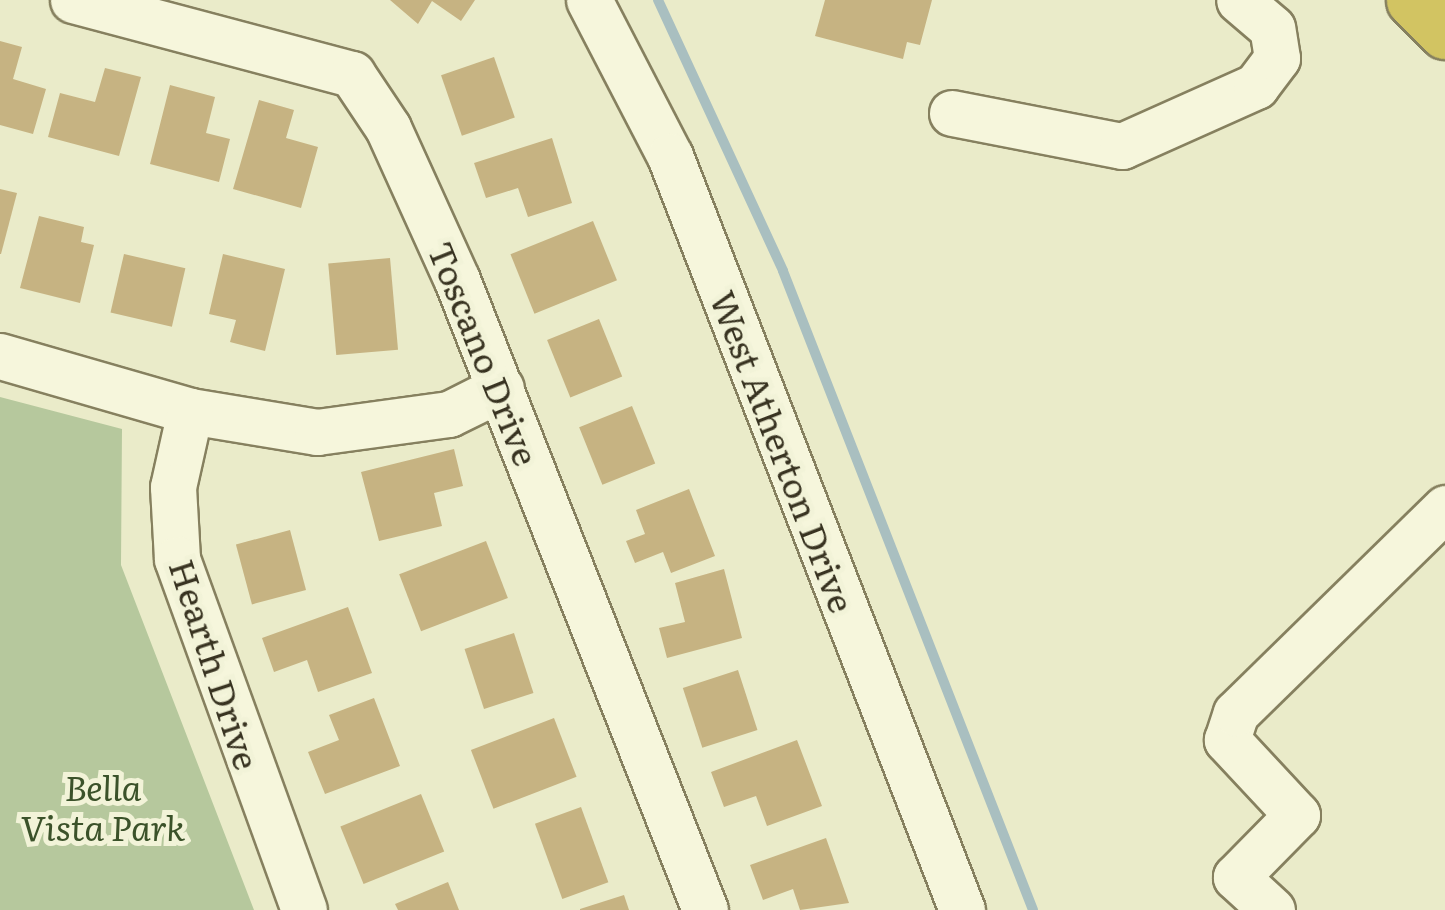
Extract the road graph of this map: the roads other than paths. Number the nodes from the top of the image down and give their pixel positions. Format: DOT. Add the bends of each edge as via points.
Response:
graph roads {
  1 [pos="73,0"];
  2 [pos="589,0"];
  3 [pos="1239,0"];
  4 [pos="1414,0"];
  5 [pos="1445,31"];
  6 [pos="952,113"];
  7 [pos="0,356"];
  8 [pos="501,388"];
  9 [pos="190,411"];
  10 [pos="1445,508"];
  11 [pos="304,910"];
  12 [pos="705,910"];
  13 [pos="962,910"];
  14 [pos="1272,910"];
  1 -- 8 [label="street, Toscano Drive" via="352,74 388,128"];
  2 -- 13 [label="street, West Atherton Drive" via="670,156"];
  3 -- 6 [label="street" via="1272,28 1276,58 1256,86 1122,146"];
  4 -- 5 [label="highway"];
  7 -- 9 [label="street"];
  8 -- 9 [label="street" via="449,414 333,431"];
  8 -- 12 [label="street, Toscano Drive"];
  9 -- 11 [label="street, Hearth Drive" via="173,487 177,559"];
  10 -- 14 [label="street" via="1236,713 1227,740 1297,815 1236,876"];
}
